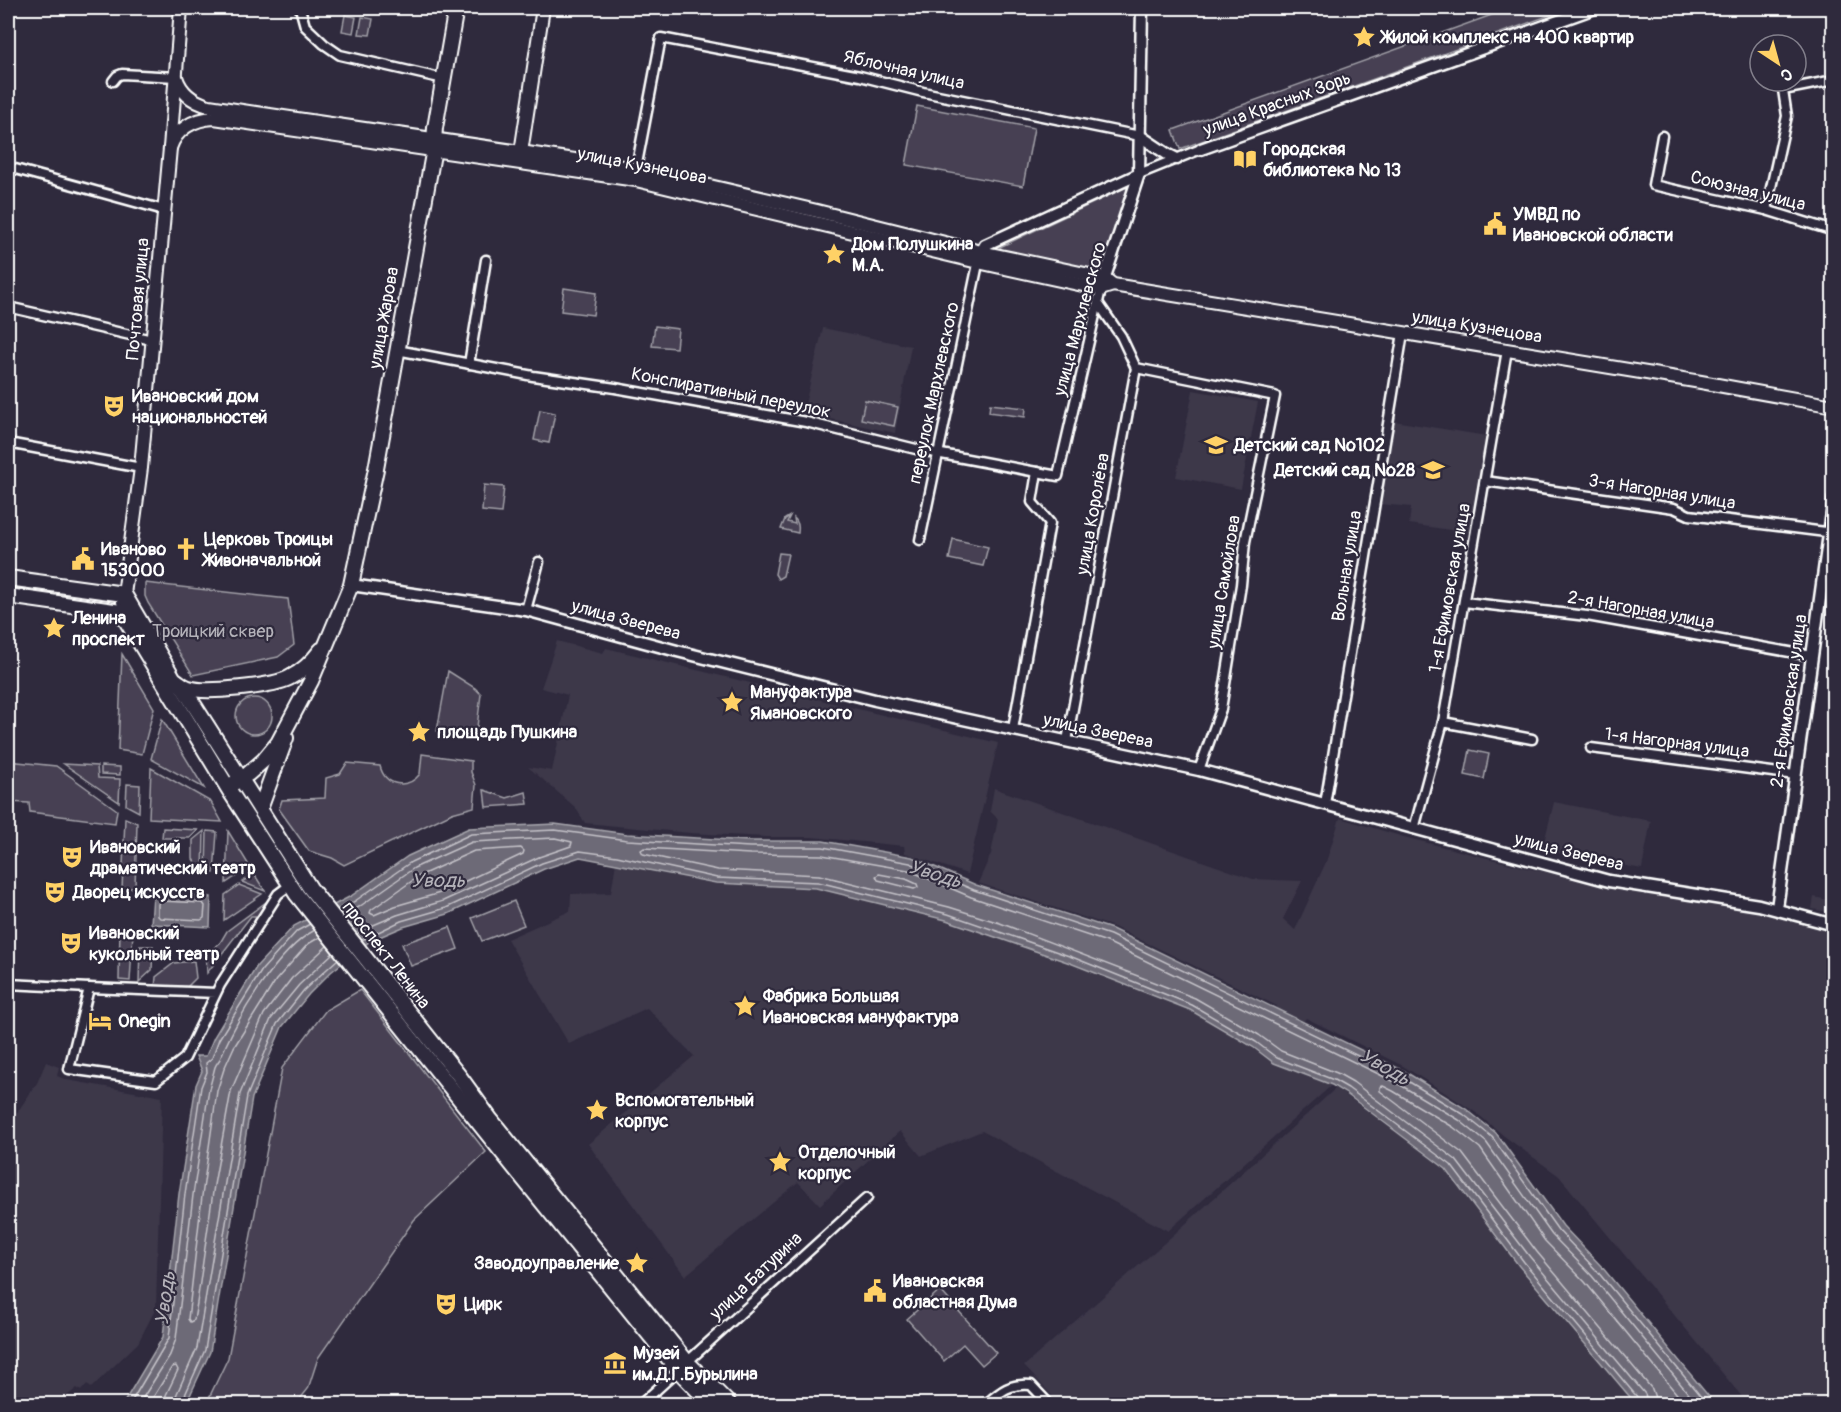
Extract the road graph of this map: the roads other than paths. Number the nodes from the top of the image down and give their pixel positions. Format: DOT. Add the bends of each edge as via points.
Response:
graph roads {
  1 [pos="181,8"];
  2 [pos="300,8"];
  3 [pos="456,8"];
  4 [pos="543,8"];
  5 [pos="1142,8"];
  6 [pos="1595,8"];
  7 [pos="176,77"];
  8 [pos="444,79"];
  9 [pos="1833,80"];
  10 [pos="113,81"];
  11 [pos="1140,136"];
  12 [pos="1662,136"];
  13 [pos="434,144"];
  14 [pos="170,148"];
  15 [pos="1202,149"];
  16 [pos="520,157"];
  17 [pos="1177,159"];
  18 [pos="8,167"];
  19 [pos="636,169"];
  20 [pos="1139,174"];
  21 [pos="164,210"];
  22 [pos="1766,210"];
  23 [pos="1833,231"];
  24 [pos="979,257"];
  25 [pos="486,260"];
  26 [pos="1106,284"];
  27 [pos="1098,303"];
  28 [pos="8,306"];
  29 [pos="1402,333"];
  30 [pos="153,340"];
  31 [pos="397,350"];
  32 [pos="1508,350"];
  33 [pos="469,364"];
  34 [pos="1137,368"];
  35 [pos="1833,406"];
  36 [pos="8,443"];
  37 [pos="938,453"];
  38 [pos="141,468"];
  39 [pos="1037,472"];
  40 [pos="1058,476"];
  41 [pos="1485,481"];
  42 [pos="1833,498"];
  43 [pos="1831,533"];
  44 [pos="920,540"];
  45 [pos="539,561"];
  46 [pos="8,578"];
  47 [pos="351,585"];
  48 [pos="124,594"];
  49 [pos="8,596"];
  50 [pos="1464,602"];
  51 [pos="526,610"];
  52 [pos="121,612"];
  53 [pos="333,631"];
  54 [pos="1812,656"];
  55 [pos="174,679"];
  56 [pos="295,712"];
  57 [pos="1443,722"];
  58 [pos="1013,729"];
  59 [pos="1532,739"];
  60 [pos="1068,741"];
  61 [pos="1591,748"];
  62 [pos="1199,770"];
  63 [pos="1795,775"];
  64 [pos="241,779"];
  65 [pos="228,787"];
  66 [pos="1325,804"];
  67 [pos="260,809"];
  68 [pos="1414,829"];
  69 [pos="294,890"];
  70 [pos="1777,908"];
  71 [pos="1833,924"];
  72 [pos="8,984"];
  73 [pos="89,988"];
  74 [pos="216,993"];
  75 [pos="867,1198"];
  76 [pos="683,1366"];
  77 [pos="641,1404"];
  78 [pos="711,1404"];
  79 [pos="729,1404"];
  80 [pos="986,1404"];
  81 [pos="1049,1404"];
  1 -- 7 [label="main road, Почтовая улица"];
  2 -- 8 [label="street" via="305,26 340,55"];
  3 -- 8 [label="main road, улица Жарова"];
  4 -- 16 [label="main road"];
  5 -- 11 [label="street, улица Мархлевского"];
  6 -- 15 [label="street, улица Красных Зорь"];
  7 -- 10 [label="street" via="122,74"];
  7 -- 13 [label="main road, улица Кузнецова" via="189,97 209,106"];
  7 -- 14 [label="main road, Почтовая улица"];
  8 -- 13 [label="main road, улица Жарова"];
  9 -- 22 [label="street" via="1783,90 1787,116"];
  11 -- 17 [label="street"];
  11 -- 19 [label="street, Яблочная улица" via="661,38"];
  11 -- 20 [label="street, улица Мархлевского"];
  12 -- 22 [label="street, Союзная улица" via="1653,185"];
  13 -- 14 [label="main road, улица Кузнецова" via="214,118 201,119 184,128"];
  13 -- 16 [label="main road, улица Кузнецова"];
  13 -- 31 [label="main road, улица Жарова"];
  14 -- 21 [label="main road, Почтовая улица"];
  15 -- 17 [label="street, улица Красных Зорь"];
  16 -- 19 [label="main road, улица Кузнецова"];
  16 -- 24 [label="main road, улица Кузнецова"];
  17 -- 20 [label="street, улица Красных Зорь"];
  18 -- 21 [label="street"];
  19 -- 24 [label="main road, улица Кузнецова" via="817,211"];
  20 -- 24 [label="street, улица Красных Зорь" via="985,245"];
  20 -- 26 [label="street, улица Мархлевского"];
  21 -- 30 [label="main road, Почтовая улица"];
  22 -- 23 [label="street, Союзная улица"];
  24 -- 26 [label="main road, улица Кузнецова"];
  24 -- 37 [label="street, переулок Мархлевского"];
  25 -- 33 [label="street"];
  26 -- 27 [label="street, улица Мархлевского"];
  26 -- 29 [label="main road, улица Кузнецова"];
  27 -- 34 [label="street"];
  27 -- 40 [label="street, улица Мархлевского"];
  28 -- 30 [label="street"];
  29 -- 32 [label="main road, улица Кузнецова"];
  29 -- 66 [label="street, Вольная улица"];
  30 -- 38 [label="main road, Почтовая улица"];
  31 -- 33 [label="street, Конспиративный переулок"];
  31 -- 47 [label="main road, улица Жарова"];
  32 -- 35 [label="main road, улица Кузнецова"];
  32 -- 41 [label="street, 1-я Ефимовская улица"];
  33 -- 37 [label="street, Конспиративный переулок" via="806,422"];
  34 -- 60 [label="street, улица Королёва"];
  34 -- 62 [label="street, улица Самойлова" via="1275,396 1245,542 1221,708"];
  36 -- 38 [label="street"];
  37 -- 39 [label="street, Конспиративный переулок"];
  37 -- 44 [label="street, переулок Мархлевского"];
  38 -- 48 [label="main road, Почтовая улица"];
  39 -- 40 [label="street, Конспиративный переулок"];
  39 -- 58 [label="street" via="1032,502 1050,523"];
  41 -- 43 [label="street, 3-я Нагорная улица" via="1674,508 1689,515"];
  41 -- 50 [label="street, 1-я Ефимовская улица"];
  42 -- 43 [label="street, 2-я Ефимовская улица"];
  43 -- 54 [label="street, 2-я Ефимовская улица"];
  45 -- 51 [label="street"];
  46 -- 48 [label="main road"];
  47 -- 51 [label="street, улица Зверева"];
  47 -- 53 [label="main road, улица Жарова"];
  48 -- 52 [label="main road, Почтовая улица"];
  48 -- 55 [label="main road, проспект Ленина"];
  49 -- 52 [label="main road"];
  50 -- 54 [label="street, 2-я Нагорная улица" via="1587,616"];
  50 -- 57 [label="street, 1-я Ефимовская улица"];
  51 -- 58 [label="street, улица Зверева" via="875,700"];
  52 -- 65 [label="main road, проспект Ленина"];
  53 -- 55 [label="main road" via="305,667 278,682 202,690 187,688"];
  53 -- 56 [label="main road"];
  54 -- 63 [label="street, 2-я Ефимовская улица"];
  55 -- 64 [label="main road, проспект Ленина"];
  56 -- 64 [label="main road" via="264,760"];
  56 -- 67 [label="main road"];
  57 -- 59 [label="street"];
  57 -- 68 [label="street, 1-я Ефимовская улица"];
  58 -- 60 [label="street, улица Зверева"];
  60 -- 62 [label="street, улица Зверева"];
  61 -- 63 [label="street, 1-я Нагорная улица"];
  62 -- 66 [label="street, улица Зверева"];
  63 -- 70 [label="street, 2-я Ефимовская улица"];
  64 -- 65 [label="main road"];
  64 -- 67 [label="main road, проспект Ленина"];
  65 -- 69 [label="main road, проспект Ленина"];
  66 -- 68 [label="street, улица Зверева"];
  67 -- 76 [label="main road, проспект Ленина" via="310,888"];
  68 -- 70 [label="street, улица Зверева" via="1609,881"];
  69 -- 74 [label="street" via="278,894"];
  69 -- 76 [label="main road, проспект Ленина" via="365,982"];
  70 -- 71 [label="street, улица Зверева"];
  72 -- 73 [label="street"];
  73 -- 74 [label="street"];
  73 -- 74 [label="street" via="69,1070 156,1081 185,1058"];
  75 -- 76 [label="street, улица Батурина"];
  76 -- 77 [label="street, улица Батурина"];
  76 -- 78 [label="main road, проспект Ленина"];
  76 -- 79 [label="main road, проспект Ленина"];
  80 -- 81 [label="street" via="1016,1384 1030,1384"];
}
